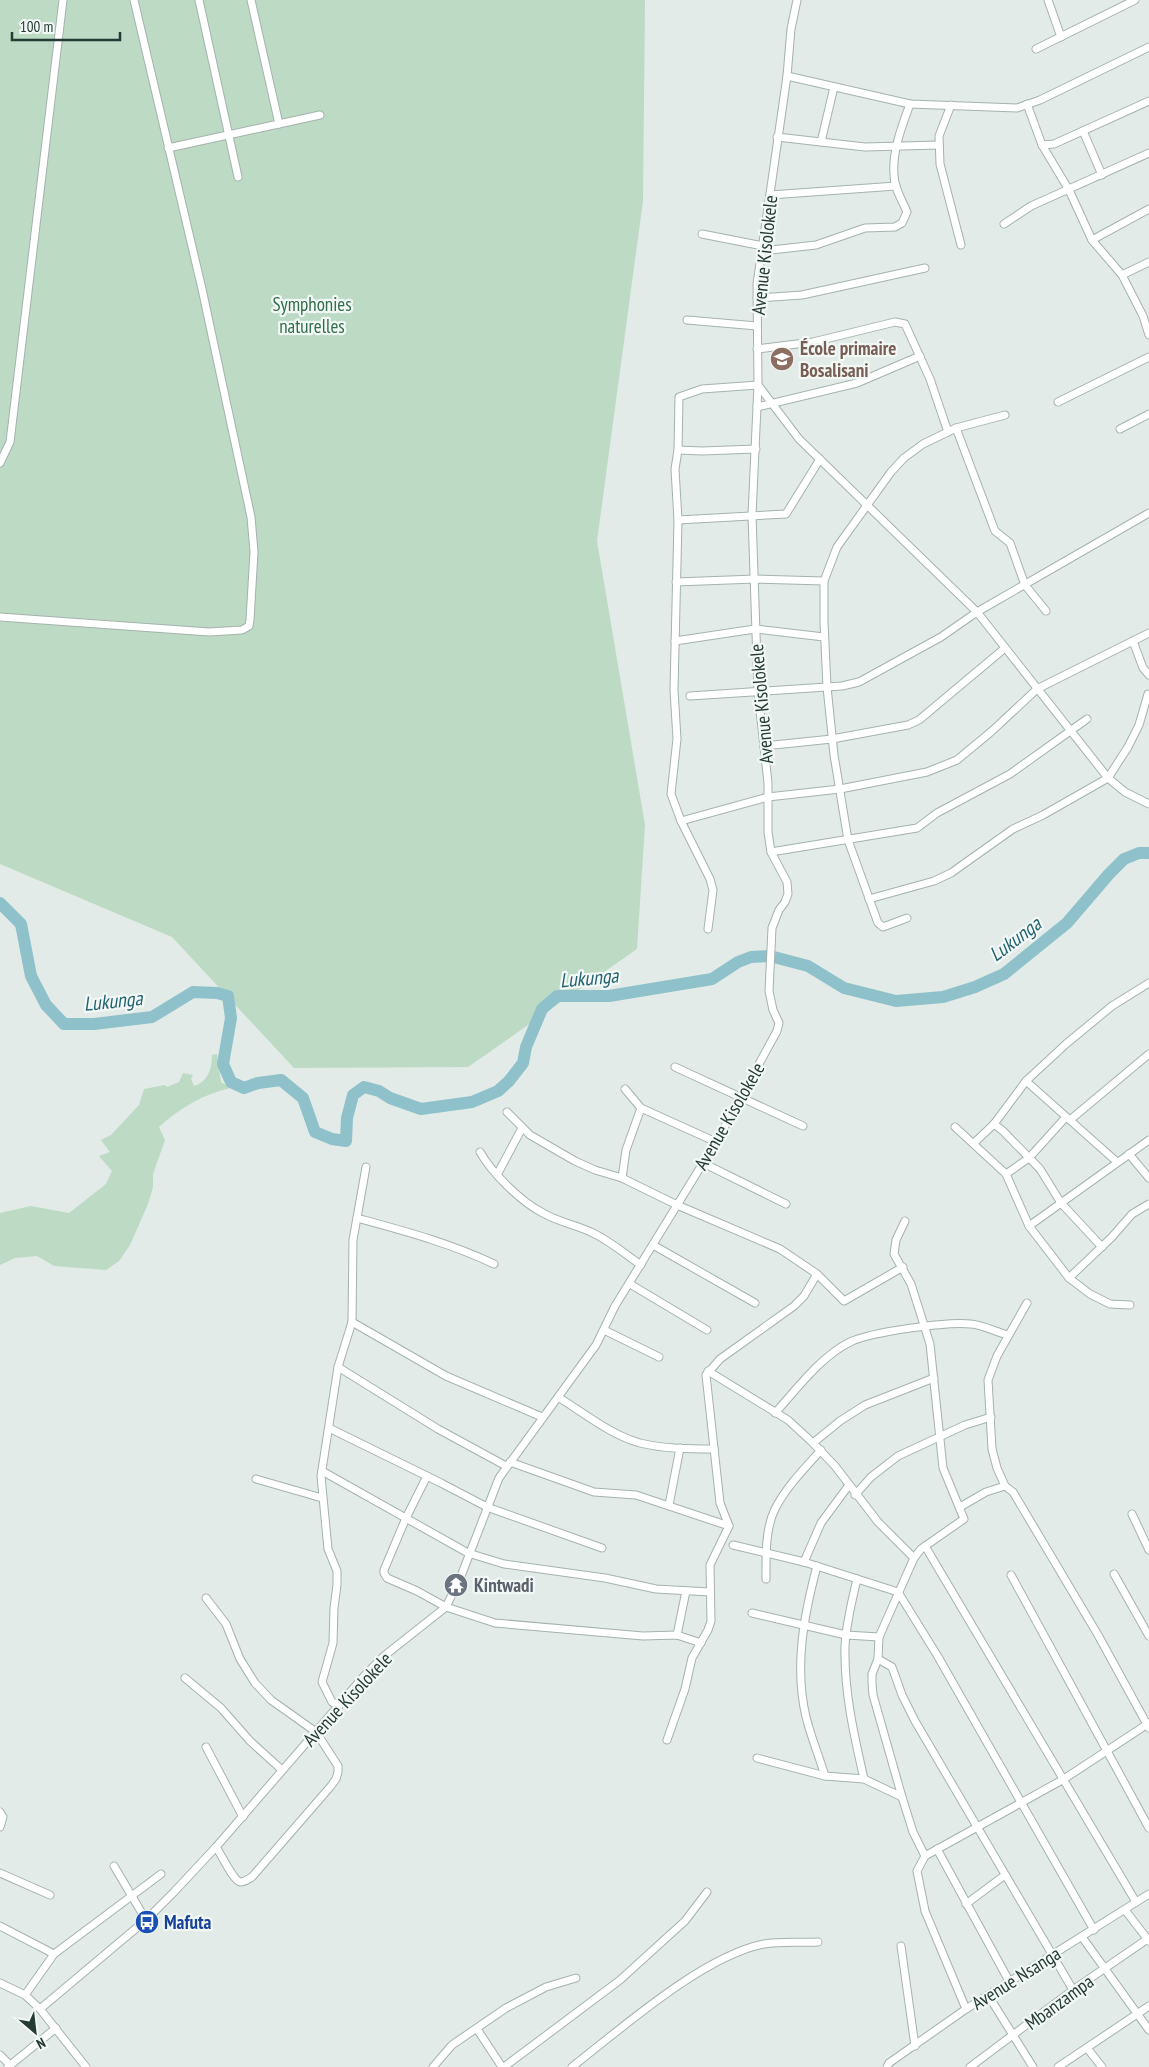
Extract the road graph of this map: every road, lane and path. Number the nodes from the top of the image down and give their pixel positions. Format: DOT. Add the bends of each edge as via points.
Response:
graph roads {
  1 [pos="63,0"];
  2 [pos="134,0"];
  3 [pos="199,0"];
  4 [pos="251,0"];
  5 [pos="798,0"];
  6 [pos="1048,0"];
  7 [pos="1135,0"];
  8 [pos="1060,37"];
  9 [pos="1149,47"];
  10 [pos="1036,49"];
  11 [pos="787,76"];
  12 [pos="834,87"];
  13 [pos="1149,101"];
  14 [pos="910,104"];
  15 [pos="1027,104"];
  16 [pos="951,105"];
  17 [pos="320,115"];
  18 [pos="279,124"];
  19 [pos="1083,131"];
  20 [pos="229,135"];
  21 [pos="777,137"];
  22 [pos="820,142"];
  23 [pos="897,145"];
  24 [pos="939,145"];
  25 [pos="1042,145"];
  26 [pos="168,148"];
  27 [pos="1149,153"];
  28 [pos="1102,175"];
  29 [pos="238,176"];
  30 [pos="896,186"];
  31 [pos="1069,190"];
  32 [pos="770,195"];
  33 [pos="1149,209"];
  34 [pos="1004,224"];
  35 [pos="702,234"];
  36 [pos="1092,240"];
  37 [pos="961,245"];
  38 [pos="762,248"];
  39 [pos="1149,262"];
  40 [pos="925,268"];
  41 [pos="1122,276"];
  42 [pos="757,298"];
  43 [pos="1146,315"];
  44 [pos="687,320"];
  45 [pos="757,326"];
  46 [pos="1149,335"];
  47 [pos="756,349"];
  48 [pos="920,356"];
  49 [pos="1149,357"];
  50 [pos="758,385"];
  51 [pos="1058,402"];
  52 [pos="771,403"];
  53 [pos="757,407"];
  54 [pos="1149,414"];
  55 [pos="1004,415"];
  56 [pos="956,428"];
  57 [pos="1120,429"];
  58 [pos="948,432"];
  59 [pos="756,449"];
  60 [pos="678,450"];
  61 [pos="820,459"];
  62 [pos="0,463"];
  63 [pos="867,506"];
  64 [pos="1149,513"];
  65 [pos="752,515"];
  66 [pos="678,520"];
  67 [pos="755,579"];
  68 [pos="824,581"];
  69 [pos="676,582"];
  70 [pos="1025,585"];
  71 [pos="1046,611"];
  72 [pos="977,612"];
  73 [pos="0,617"];
  74 [pos="755,629"];
  75 [pos="1149,633"];
  76 [pos="824,637"];
  77 [pos="1133,640"];
  78 [pos="675,641"];
  79 [pos="1005,648"];
  80 [pos="1149,675"];
  81 [pos="827,687"];
  82 [pos="1038,689"];
  83 [pos="758,692"];
  84 [pos="1148,694"];
  85 [pos="690,696"];
  86 [pos="1087,719"];
  87 [pos="1071,731"];
  88 [pos="832,739"];
  89 [pos="764,746"];
  90 [pos="1108,778"];
  91 [pos="840,789"];
  92 [pos="768,797"];
  93 [pos="1149,804"];
  94 [pos="681,821"];
  95 [pos="848,840"];
  96 [pos="771,852"];
  97 [pos="869,899"];
  98 [pos="907,918"];
  99 [pos="708,929"];
  100 [pos="1149,983"];
  101 [pos="1149,1054"];
  102 [pos="675,1067"];
  103 [pos="1026,1081"];
  104 [pos="625,1089"];
  105 [pos="741,1096"];
  106 [pos="641,1108"];
  107 [pos="507,1112"];
  108 [pos="1068,1118"];
  109 [pos="994,1124"];
  110 [pos="804,1126"];
  111 [pos="956,1126"];
  112 [pos="522,1128"];
  113 [pos="1149,1140"];
  114 [pos="716,1142"];
  115 [pos="974,1143"];
  116 [pos="480,1152"];
  117 [pos="1129,1154"];
  118 [pos="1029,1158"];
  119 [pos="1117,1162"];
  120 [pos="703,1163"];
  121 [pos="366,1167"];
  122 [pos="1006,1174"];
  123 [pos="497,1175"];
  124 [pos="622,1178"];
  125 [pos="1149,1178"];
  126 [pos="1061,1203"];
  127 [pos="786,1204"];
  128 [pos="1149,1204"];
  129 [pos="677,1205"];
  130 [pos="357,1218"];
  131 [pos="905,1221"];
  132 [pos="1029,1226"];
  133 [pos="653,1245"];
  134 [pos="1102,1247"];
  135 [pos="494,1264"];
  136 [pos="641,1265"];
  137 [pos="903,1267"];
  138 [pos="817,1274"];
  139 [pos="1069,1278"];
  140 [pos="630,1284"];
  141 [pos="755,1303"];
  142 [pos="1027,1303"];
  143 [pos="1130,1305"];
  144 [pos="352,1322"];
  145 [pos="925,1327"];
  146 [pos="604,1330"];
  147 [pos="707,1330"];
  148 [pos="1008,1335"];
  149 [pos="659,1357"];
  150 [pos="338,1367"];
  151 [pos="708,1371"];
  152 [pos="934,1378"];
  153 [pos="558,1397"];
  154 [pos="775,1413"];
  155 [pos="542,1417"];
  156 [pos="991,1417"];
  157 [pos="329,1428"];
  158 [pos="940,1438"];
  159 [pos="813,1443"];
  160 [pos="680,1448"];
  161 [pos="714,1449"];
  162 [pos="821,1450"];
  163 [pos="508,1464"];
  164 [pos="322,1471"];
  165 [pos="427,1476"];
  166 [pos="256,1479"];
  167 [pos="849,1485"];
  168 [pos="1006,1486"];
  169 [pos="855,1495"];
  170 [pos="322,1498"];
  171 [pos="669,1505"];
  172 [pos="487,1507"];
  173 [pos="960,1507"];
  174 [pos="1132,1514"];
  175 [pos="406,1518"];
  176 [pos="729,1526"];
  177 [pos="733,1545"];
  178 [pos="925,1546"];
  179 [pos="602,1548"];
  180 [pos="1149,1550"];
  181 [pos="766,1552"];
  182 [pos="468,1553"];
  183 [pos="914,1558"];
  184 [pos="804,1562"];
  185 [pos="817,1566"];
  186 [pos="1114,1574"];
  187 [pos="1011,1575"];
  188 [pos="857,1578"];
  189 [pos="766,1579"];
  190 [pos="686,1591"];
  191 [pos="710,1592"];
  192 [pos="898,1592"];
  193 [pos="206,1598"];
  194 [pos="446,1607"];
  195 [pos="752,1613"];
  196 [pos="803,1626"];
  197 [pos="677,1635"];
  198 [pos="846,1635"];
  199 [pos="1149,1636"];
  200 [pos="879,1637"];
  201 [pos="701,1643"];
  202 [pos="878,1659"];
  203 [pos="185,1678"];
  204 [pos="339,1706"];
  205 [pos="1148,1725"];
  206 [pos="316,1732"];
  207 [pos="668,1740"];
  208 [pos="206,1746"];
  209 [pos="1108,1750"];
  210 [pos="757,1758"];
  211 [pos="282,1770"];
  212 [pos="825,1776"];
  213 [pos="1064,1779"];
  214 [pos="864,1780"];
  215 [pos="902,1798"];
  216 [pos="1022,1803"];
  217 [pos="0,1812"];
  218 [pos="243,1817"];
  219 [pos="0,1827"];
  220 [pos="978,1828"];
  221 [pos="1149,1828"];
  222 [pos="216,1847"];
  223 [pos="938,1849"];
  224 [pos="925,1856"];
  225 [pos="114,1866"];
  226 [pos="0,1873"];
  227 [pos="161,1874"];
  228 [pos="1006,1875"];
  229 [pos="708,1892"];
  230 [pos="1149,1894"];
  231 [pos="50,1895"];
  232 [pos="132,1896"];
  233 [pos="1136,1902"];
  234 [pos="966,1904"];
  235 [pos="1125,1910"];
  236 [pos="146,1920"];
  237 [pos="0,1926"];
  238 [pos="1094,1930"];
  239 [pos="1082,1937"];
  240 [pos="1149,1940"];
  241 [pos="818,1942"];
  242 [pos="901,1946"];
  243 [pos="54,1954"];
  244 [pos="1052,1954"];
  245 [pos="1105,1969"];
  246 [pos="576,1978"];
  247 [pos="1009,1982"];
  248 [pos="0,1983"];
  249 [pos="1073,1990"];
  250 [pos="25,1995"];
  251 [pos="988,1995"];
  252 [pos="1149,2006"];
  253 [pos="40,2009"];
  254 [pos="966,2009"];
  255 [pos="1138,2014"];
  256 [pos="56,2028"];
  257 [pos="477,2029"];
  258 [pos="1149,2030"];
  259 [pos="1012,2035"];
  260 [pos="915,2046"];
  261 [pos="1087,2048"];
  262 [pos="0,2055"];
  263 [pos="9,2066"];
  264 [pos="83,2066"];
  265 [pos="433,2067"];
  266 [pos="503,2067"];
  267 [pos="572,2067"];
  268 [pos="887,2067"];
  269 [pos="970,2067"];
  270 [pos="1033,2067"];
  271 [pos="1058,2067"];
  272 [pos="1102,2067"];
  1 -- 62 [label="street" via="10,442"];
  2 -- 26 [label="street"];
  3 -- 20 [label="street"];
  4 -- 18 [label="street"];
  5 -- 11 [label="street, Avenue Kisolokele"];
  6 -- 8 [label="street"];
  7 -- 8 [label="street"];
  8 -- 10 [label="street"];
  9 -- 15 [label="street"];
  11 -- 12 [label="street"];
  11 -- 21 [label="street, Avenue Kisolokele"];
  12 -- 14 [label="street"];
  12 -- 22 [label="street"];
  13 -- 19 [label="street"];
  14 -- 16 [label="street"];
  14 -- 23 [label="street"];
  15 -- 16 [label="street" via="1017,108"];
  15 -- 25 [label="street"];
  16 -- 24 [label="street" via="939,136"];
  17 -- 18 [label="street"];
  18 -- 20 [label="street"];
  19 -- 25 [label="street" via="1054,144"];
  19 -- 28 [label="street"];
  20 -- 26 [label="street"];
  20 -- 29 [label="street"];
  21 -- 22 [label="street"];
  21 -- 32 [label="street, Avenue Kisolokele"];
  22 -- 23 [label="street" via="865,147"];
  23 -- 24 [label="street"];
  23 -- 30 [label="street"];
  24 -- 37 [label="street" via="940,164"];
  25 -- 31 [label="street"];
  26 -- 73 [label="street" via="251,517 254,552 248,626 242,630 209,632"];
  27 -- 28 [label="street"];
  28 -- 31 [label="street"];
  30 -- 32 [label="street"];
  30 -- 38 [label="street" via="907,212 902,223 895,227 865,228 816,245"];
  31 -- 34 [label="street" via="1031,206"];
  31 -- 36 [label="street"];
  32 -- 38 [label="street, Avenue Kisolokele"];
  33 -- 36 [label="street"];
  35 -- 38 [label="street"];
  36 -- 41 [label="street"];
  38 -- 42 [label="street, Avenue Kisolokele"];
  39 -- 41 [label="street"];
  40 -- 42 [label="street" via="802,295"];
  41 -- 43 [label="street"];
  42 -- 45 [label="street, Avenue Kisolokele"];
  43 -- 46 [label="street"];
  44 -- 45 [label="street"];
  45 -- 47 [label="street, Avenue Kisolokele"];
  47 -- 48 [label="street" via="813,342 899,321 909,330"];
  47 -- 50 [label="street, Avenue Kisolokele"];
  48 -- 52 [label="street" via="857,383"];
  48 -- 58 [label="street"];
  49 -- 51 [label="street"];
  50 -- 52 [label="street"];
  50 -- 53 [label="street, Avenue Kisolokele"];
  50 -- 60 [label="street" via="702,389 679,397"];
  52 -- 53 [label="street"];
  52 -- 61 [label="street" via="799,439"];
  53 -- 59 [label="street, Avenue Kisolokele"];
  54 -- 57 [label="street"];
  55 -- 56 [label="street"];
  56 -- 58 [label="street"];
  56 -- 70 [label="street" via="995,531 1010,543"];
  58 -- 63 [label="street" via="922,444 904,458"];
  59 -- 60 [label="street"];
  59 -- 65 [label="street, Avenue Kisolokele"];
  60 -- 66 [label="street" via="674,469"];
  61 -- 63 [label="street"];
  61 -- 65 [label="street" via="786,514"];
  63 -- 68 [label="street" via="837,547"];
  63 -- 72 [label="street"];
  64 -- 70 [label="street"];
  65 -- 66 [label="street"];
  65 -- 67 [label="street, Avenue Kisolokele"];
  66 -- 69 [label="street"];
  67 -- 68 [label="street"];
  67 -- 69 [label="street"];
  67 -- 74 [label="street, Avenue Kisolokele"];
  68 -- 76 [label="street"];
  69 -- 78 [label="street"];
  70 -- 71 [label="street"];
  70 -- 72 [label="street"];
  72 -- 79 [label="street"];
  72 -- 81 [label="street" via="941,638 859,682"];
  74 -- 76 [label="street"];
  74 -- 78 [label="street"];
  74 -- 83 [label="street, Avenue Kisolokele"];
  75 -- 77 [label="street"];
  76 -- 81 [label="street"];
  77 -- 80 [label="street" via="1143,668"];
  77 -- 82 [label="street"];
  78 -- 94 [label="street" via="677,739 671,794"];
  79 -- 82 [label="street"];
  79 -- 88 [label="street" via="919,720 908,725"];
  81 -- 83 [label="street"];
  81 -- 88 [label="street"];
  82 -- 87 [label="street"];
  82 -- 91 [label="street" via="957,760 927,772"];
  83 -- 85 [label="street"];
  83 -- 89 [label="street, Avenue Kisolokele"];
  84 -- 90 [label="street" via="1128,747"];
  86 -- 87 [label="street"];
  87 -- 90 [label="street"];
  87 -- 95 [label="street" via="1010,774 917,828"];
  88 -- 89 [label="street"];
  88 -- 91 [label="street"];
  89 -- 92 [label="street, Avenue Kisolokele"];
  90 -- 93 [label="street" via="1125,792"];
  90 -- 97 [label="street" via="1012,829 951,873"];
  91 -- 92 [label="street"];
  91 -- 95 [label="street"];
  92 -- 94 [label="street"];
  92 -- 96 [label="street, Avenue Kisolokele"];
  94 -- 99 [label="street" via="712,885"];
  95 -- 96 [label="street"];
  95 -- 97 [label="street"];
  96 -- 105 [label="street, Avenue Kisolokele" via="787,882 788,894 772,928 770,956 769,991 779,1023"];
  97 -- 98 [label="street" via="880,926"];
  100 -- 103 [label="street" via="1112,1006"];
  101 -- 108 [label="street"];
  102 -- 105 [label="street"];
  103 -- 108 [label="street"];
  103 -- 109 [label="street"];
  104 -- 106 [label="street"];
  105 -- 110 [label="street"];
  105 -- 114 [label="street, Avenue Kisolokele"];
  106 -- 114 [label="street"];
  106 -- 124 [label="street" via="626,1150"];
  107 -- 112 [label="street"];
  108 -- 118 [label="street"];
  108 -- 119 [label="street"];
  109 -- 115 [label="street"];
  109 -- 118 [label="street"];
  111 -- 115 [label="street"];
  112 -- 123 [label="street"];
  112 -- 124 [label="street" via="580,1164"];
  113 -- 117 [label="street"];
  114 -- 120 [label="street, Avenue Kisolokele"];
  115 -- 122 [label="street"];
  116 -- 123 [label="street"];
  117 -- 119 [label="street"];
  117 -- 125 [label="street"];
  118 -- 122 [label="street"];
  118 -- 126 [label="street" via="1040,1169"];
  119 -- 126 [label="street"];
  120 -- 127 [label="street"];
  120 -- 129 [label="street, Avenue Kisolokele"];
  121 -- 130 [label="street"];
  122 -- 132 [label="street"];
  123 -- 136 [label="street" via="542,1213 593,1233"];
  124 -- 129 [label="street"];
  126 -- 132 [label="street"];
  126 -- 134 [label="street"];
  128 -- 134 [label="street" via="1132,1214"];
  129 -- 133 [label="street, Avenue Kisolokele"];
  129 -- 138 [label="street" via="780,1249"];
  130 -- 135 [label="street" via="404,1230"];
  130 -- 144 [label="street" via="353,1240"];
  131 -- 137 [label="street" via="894,1249"];
  132 -- 139 [label="street"];
  133 -- 136 [label="street, Avenue Kisolokele"];
  133 -- 141 [label="street"];
  134 -- 139 [label="street"];
  136 -- 140 [label="street, Avenue Kisolokele"];
  137 -- 138 [label="street" via="844,1301"];
  137 -- 145 [label="street"];
  138 -- 151 [label="street" via="794,1306"];
  139 -- 143 [label="street" via="1110,1304"];
  140 -- 146 [label="street, Avenue Kisolokele"];
  140 -- 147 [label="street"];
  142 -- 148 [label="street"];
  144 -- 150 [label="street"];
  144 -- 155 [label="street" via="446,1376"];
  145 -- 148 [label="street" via="972,1324"];
  145 -- 152 [label="street"];
  145 -- 154 [label="street" via="892,1331 850,1342 820,1366"];
  146 -- 149 [label="street"];
  146 -- 153 [label="street, Avenue Kisolokele"];
  148 -- 156 [label="street" via="989,1373"];
  150 -- 157 [label="street"];
  150 -- 163 [label="street" via="438,1429"];
  151 -- 154 [label="street"];
  151 -- 161 [label="street" via="705,1380"];
  152 -- 158 [label="street"];
  152 -- 159 [label="street" via="865,1405"];
  153 -- 155 [label="street, Avenue Kisolokele"];
  153 -- 160 [label="street" via="630,1439 649,1445"];
  154 -- 159 [label="street" via="788,1420"];
  155 -- 163 [label="street, Avenue Kisolokele"];
  156 -- 158 [label="street" via="965,1425"];
  156 -- 168 [label="street" via="992,1449"];
  157 -- 164 [label="street"];
  157 -- 165 [label="street"];
  158 -- 169 [label="street" via="898,1456 871,1476"];
  158 -- 173 [label="street" via="943,1468"];
  159 -- 162 [label="street"];
  160 -- 161 [label="street"];
  160 -- 171 [label="street"];
  161 -- 176 [label="street" via="720,1503"];
  162 -- 167 [label="street"];
  162 -- 181 [label="street" via="774,1510"];
  163 -- 171 [label="street" via="594,1492 636,1495"];
  163 -- 172 [label="street, Avenue Kisolokele"];
  164 -- 170 [label="street"];
  164 -- 175 [label="street"];
  165 -- 172 [label="street"];
  165 -- 175 [label="street"];
  166 -- 170 [label="street"];
  167 -- 169 [label="street"];
  167 -- 184 [label="street" via="821,1523"];
  168 -- 173 [label="street" via="986,1492"];
  168 -- 205 [label="street" via="1013,1492 1089,1619"];
  169 -- 183 [label="street"];
  170 -- 204 [label="street" via="328,1549 337,1571 338,1585 333,1644 322,1682 332,1702"];
  171 -- 176 [label="street"];
  172 -- 179 [label="street"];
  172 -- 182 [label="street, Avenue Kisolokele"];
  173 -- 178 [label="street" via="962,1522"];
  174 -- 180 [label="street"];
  175 -- 182 [label="street"];
  175 -- 194 [label="street" via="384,1576"];
  176 -- 191 [label="street" via="710,1565"];
  177 -- 181 [label="street"];
  178 -- 183 [label="street"];
  178 -- 213 [label="street"];
  181 -- 184 [label="street"];
  181 -- 189 [label="street"];
  182 -- 190 [label="street" via="522,1568"];
  182 -- 194 [label="street, Avenue Kisolokele"];
  183 -- 192 [label="street"];
  184 -- 185 [label="street"];
  185 -- 188 [label="street"];
  185 -- 196 [label="street"];
  186 -- 199 [label="street"];
  187 -- 209 [label="street"];
  188 -- 192 [label="street"];
  188 -- 198 [label="street"];
  190 -- 191 [label="street"];
  190 -- 197 [label="street"];
  191 -- 201 [label="street" via="711,1621"];
  192 -- 200 [label="street"];
  192 -- 216 [label="street"];
  193 -- 206 [label="street" via="226,1624 240,1659 255,1684 271,1700"];
  194 -- 197 [label="street" via="513,1626 643,1636"];
  194 -- 204 [label="street, Avenue Kisolokele" via="384,1656"];
  195 -- 196 [label="street"];
  196 -- 198 [label="street"];
  196 -- 212 [label="street" via="800,1652 806,1716"];
  197 -- 201 [label="street"];
  198 -- 200 [label="street"];
  198 -- 214 [label="street" via="846,1690"];
  200 -- 202 [label="street"];
  201 -- 207 [label="street" via="692,1658"];
  202 -- 215 [label="street" via="872,1674 873,1696"];
  202 -- 220 [label="street" via="892,1667 915,1722"];
  203 -- 211 [label="street" via="221,1708"];
  204 -- 206 [label="street, Avenue Kisolokele"];
  205 -- 209 [label="street"];
  206 -- 211 [label="street, Avenue Kisolokele"];
  206 -- 222 [label="street" via="338,1766 336,1779 252,1877 240,1882 234,1878"];
  208 -- 218 [label="street"];
  209 -- 213 [label="street"];
  209 -- 221 [label="street"];
  210 -- 212 [label="street"];
  211 -- 218 [label="street, Avenue Kisolokele"];
  212 -- 214 [label="street"];
  213 -- 216 [label="street"];
  213 -- 233 [label="street"];
  214 -- 215 [label="street"];
  215 -- 224 [label="street"];
  216 -- 220 [label="street"];
  216 -- 238 [label="street"];
  217 -- 219 [label="street" via="3,1817"];
  218 -- 222 [label="street, Avenue Kisolokele"];
  220 -- 223 [label="street"];
  220 -- 228 [label="street"];
  222 -- 236 [label="street, Avenue Kisolokele"];
  223 -- 224 [label="street"];
  223 -- 234 [label="street"];
  224 -- 254 [label="street" via="917,1871 925,1911"];
  225 -- 232 [label="street"];
  226 -- 231 [label="street"];
  227 -- 232 [label="street"];
  228 -- 234 [label="street"];
  228 -- 244 [label="street"];
  229 -- 266 [label="street" via="685,1921 620,1980"];
  230 -- 233 [label="street, Avenue Nsanga"];
  232 -- 236 [label="street"];
  232 -- 243 [label="street"];
  233 -- 235 [label="street, Avenue Nsanga"];
  234 -- 247 [label="street"];
  235 -- 238 [label="street, Avenue Nsanga"];
  235 -- 240 [label="street"];
  236 -- 253 [label="street, Avenue Kisolokele"];
  237 -- 243 [label="street"];
  238 -- 239 [label="street, Avenue Nsanga"];
  239 -- 244 [label="street, Avenue Nsanga"];
  239 -- 245 [label="street"];
  240 -- 245 [label="street, Mbanzampa"];
  241 -- 267 [label="street" via="765,1944 723,1959 663,1998"];
  242 -- 260 [label="street"];
  243 -- 250 [label="street"];
  244 -- 247 [label="street, Avenue Nsanga"];
  244 -- 249 [label="street"];
  245 -- 249 [label="street, Mbanzampa"];
  245 -- 255 [label="street"];
  246 -- 257 [label="street" via="532,1994"];
  247 -- 251 [label="street, Avenue Nsanga"];
  248 -- 250 [label="street"];
  249 -- 259 [label="street, Mbanzampa"];
  250 -- 253 [label="street"];
  251 -- 254 [label="street, Avenue Nsanga"];
  251 -- 259 [label="street"];
  252 -- 255 [label="street"];
  253 -- 256 [label="street"];
  254 -- 260 [label="street, Avenue Nsanga"];
  255 -- 258 [label="street"];
  255 -- 261 [label="street"];
  256 -- 263 [label="street"];
  256 -- 264 [label="street"];
  257 -- 265 [label="street" via="452,2045"];
  257 -- 266 [label="street"];
  259 -- 269 [label="street, Mbanzampa"];
  259 -- 270 [label="street"];
  260 -- 268 [label="street, Avenue Nsanga"];
  261 -- 271 [label="street"];
  261 -- 272 [label="street"];
  262 -- 263 [label="street"];
}
